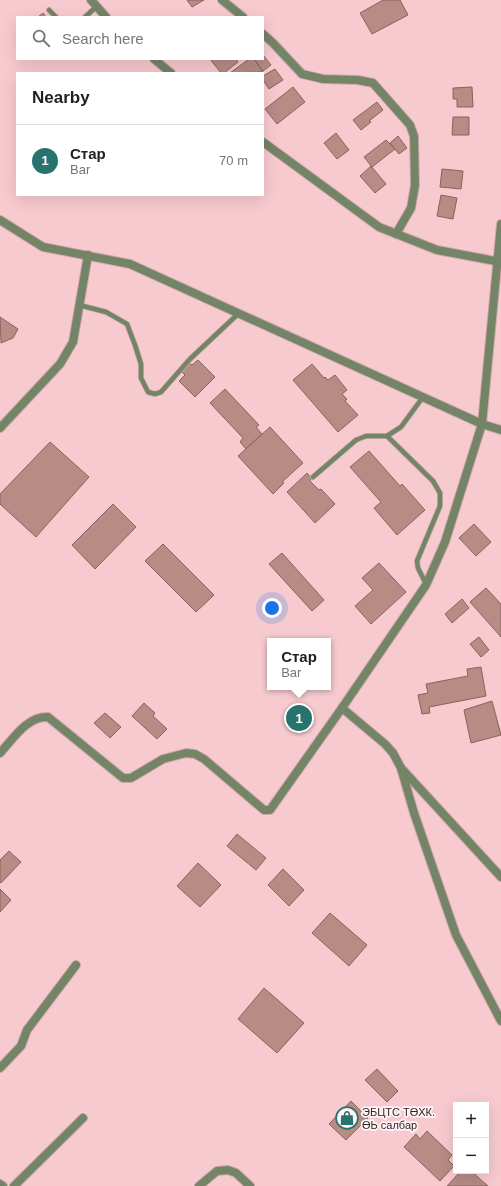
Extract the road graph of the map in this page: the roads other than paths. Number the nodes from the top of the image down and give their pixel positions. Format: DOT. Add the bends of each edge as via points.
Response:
graph roads {
  1 [pos="91,0"];
  2 [pos="222,0"];
  3 [pos="96,7"];
  4 [pos="49,10"];
  5 [pos="55,16"];
  6 [pos="86,16"];
  7 [pos="105,16"];
  8 [pos="241,16"];
  9 [pos="264,35"];
  10 [pos="155,60"];
  11 [pos="170,72"];
  12 [pos="264,143"];
  13 [pos="0,220"];
  14 [pos="501,224"];
  15 [pos="396,234"];
  16 [pos="501,236"];
  17 [pos="88,255"];
  18 [pos="499,262"];
  19 [pos="80,305"];
  20 [pos="239,313"];
  21 [pos="423,397"];
  22 [pos="482,424"];
  23 [pos="0,428"];
  24 [pos="501,430"];
  25 [pos="387,436"];
  26 [pos="313,477"];
  27 [pos="426,585"];
  28 [pos="342,708"];
  29 [pos="0,753"];
  30 [pos="401,768"];
  31 [pos="501,877"];
  32 [pos="76,965"];
  33 [pos="501,1021"];
  34 [pos="0,1068"];
  35 [pos="83,1118"];
  36 [pos="0,1184"];
  37 [pos="3,1186"];
  38 [pos="14,1186"];
  39 [pos="200,1186"];
  40 [pos="250,1186"];
  1 -- 3 [label="street"];
  2 -- 8 [label="street"];
  3 -- 6 [label="lane"];
  3 -- 7 [label="street"];
  4 -- 5 [label="lane"];
  9 -- 15 [label="street" via="302,74 323,79 373,83 410,125 414,136 415,185 411,208"];
  10 -- 11 [label="street"];
  12 -- 15 [label="street" via="379,227"];
  13 -- 17 [label="street" via="43,247"];
  14 -- 16 [label="street"];
  15 -- 18 [label="street" via="437,250"];
  16 -- 18 [label="street"];
  17 -- 19 [label="street"];
  17 -- 20 [label="street" via="130,264"];
  18 -- 22 [label="street"];
  19 -- 20 [label="lane" via="106,312 127,324 141,364 141,378 148,392 155,394 161,392 190,359"];
  19 -- 23 [label="street" via="74,342 60,364"];
  20 -- 21 [label="street"];
  21 -- 22 [label="street"];
  21 -- 25 [label="lane" via="401,427"];
  22 -- 24 [label="street"];
  22 -- 27 [label="street" via="445,542"];
  25 -- 26 [label="lane" via="366,436 356,440"];
  25 -- 27 [label="lane" via="433,481 440,493 440,506 417,561"];
  27 -- 28 [label="street"];
  28 -- 29 [label="street" via="269,811 264,810 195,754 186,753 163,760 132,778 123,778 48,717 28,723"];
  28 -- 30 [label="street" via="385,744"];
  30 -- 31 [label="street"];
  30 -- 33 [label="street" via="456,934"];
  32 -- 34 [label="street" via="27,1030 21,1046"];
  35 -- 38 [label="street"];
  36 -- 37 [label="street"];
  39 -- 40 [label="street" via="217,1171 228,1170 236,1173"];
}
